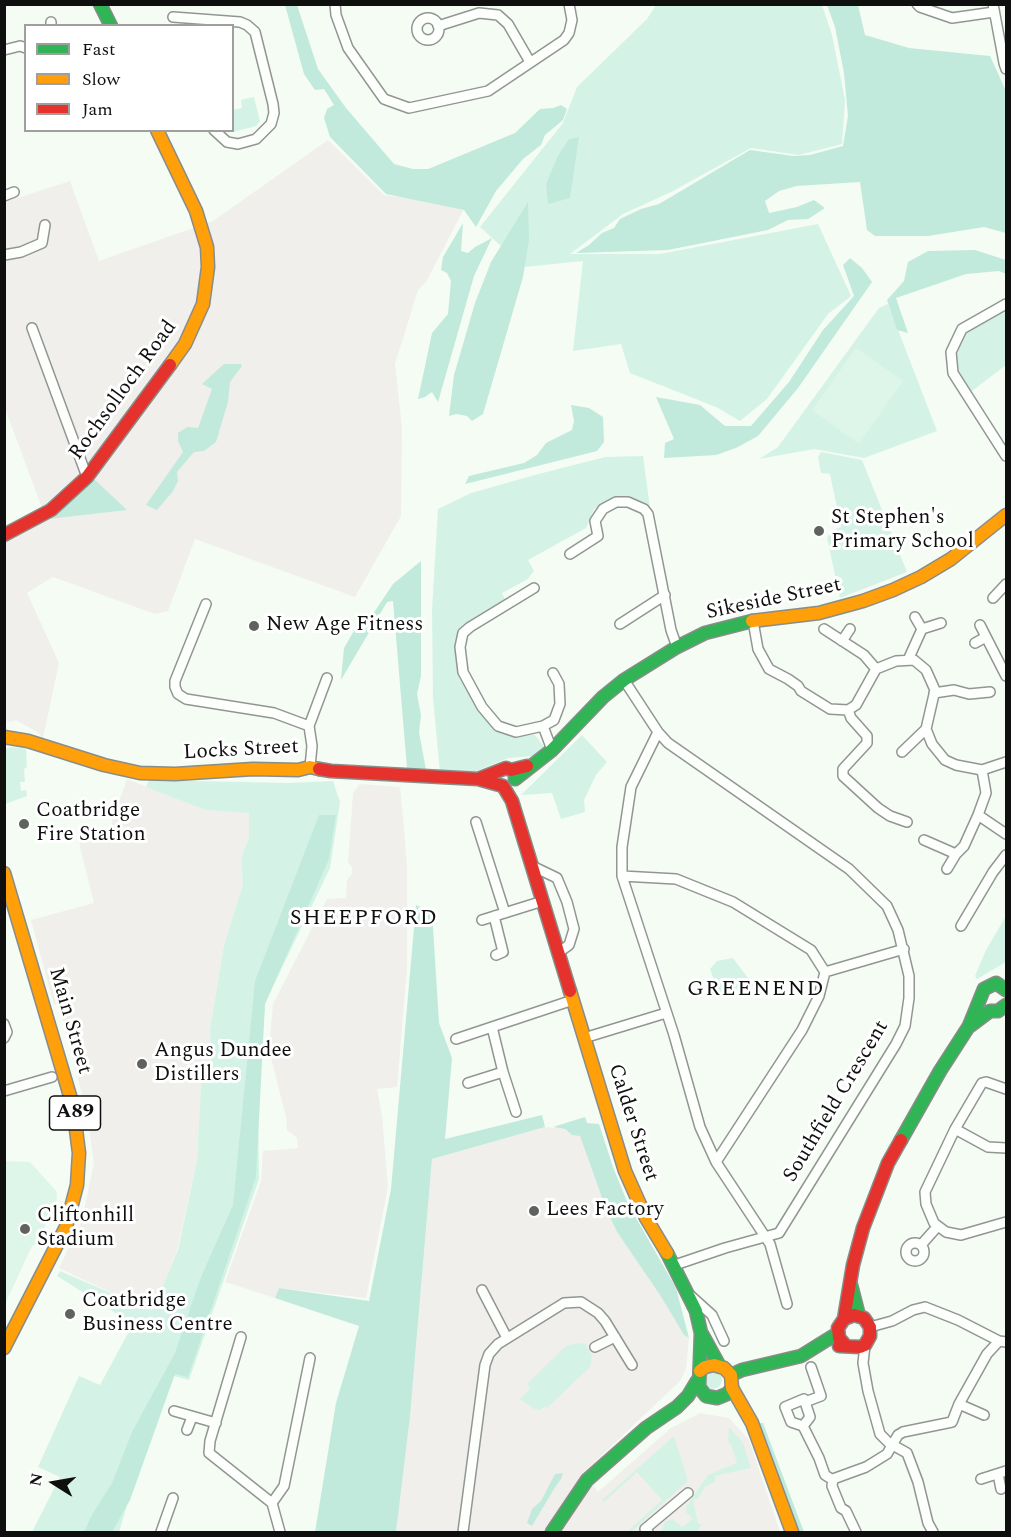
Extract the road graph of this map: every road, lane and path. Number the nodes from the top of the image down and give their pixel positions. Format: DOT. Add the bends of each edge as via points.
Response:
graph roads {
  1 [pos="100,4"];
  2 [pos="336,4"];
  3 [pos="569,4"];
  4 [pos="917,4"];
  5 [pos="993,8"];
  6 [pos="173,17"];
  7 [pos="110,24"];
  8 [pos="438,26"];
  9 [pos="24,47"];
  10 [pos="4,50"];
  11 [pos="530,62"];
  12 [pos="1006,69"];
  13 [pos="158,132"];
  14 [pos="216,132"];
  15 [pos="45,225"];
  16 [pos="4,255"];
  17 [pos="1006,304"];
  18 [pos="32,328"];
  19 [pos="1006,456"];
  20 [pos="87,477"];
  21 [pos="1006,515"];
  22 [pos="4,535"];
  23 [pos="570,554"];
  24 [pos="1006,584"];
  25 [pos="534,588"];
  26 [pos="665,595"];
  27 [pos="993,598"];
  28 [pos="206,604"];
  29 [pos="915,617"];
  30 [pos="753,621"];
  31 [pos="941,623"];
  32 [pos="620,624"];
  33 [pos="980,625"];
  34 [pos="824,629"];
  35 [pos="850,629"];
  36 [pos="922,629"];
  37 [pos="986,637"];
  38 [pos="842,641"];
  39 [pos="975,643"];
  40 [pos="677,647"];
  41 [pos="1003,659"];
  42 [pos="908,660"];
  43 [pos="876,669"];
  44 [pos="553,673"];
  45 [pos="1006,676"];
  46 [pos="327,678"];
  47 [pos="624,680"];
  48 [pos="991,692"];
  49 [pos="934,693"];
  50 [pos="848,710"];
  51 [pos="309,726"];
  52 [pos="543,726"];
  53 [pos="926,729"];
  54 [pos="658,732"];
  55 [pos="6,738"];
  56 [pos="552,750"];
  57 [pos="902,752"];
  58 [pos="1006,762"];
  59 [pos="310,767"];
  60 [pos="982,770"];
  61 [pos="507,779"];
  62 [pos="978,815"];
  63 [pos="890,816"];
  64 [pos="476,822"];
  65 [pos="908,822"];
  66 [pos="886,826"];
  67 [pos="1006,834"];
  68 [pos="482,838"];
  69 [pos="924,840"];
  70 [pos="471,842"];
  71 [pos="956,854"];
  72 [pos="1006,855"];
  73 [pos="532,866"];
  74 [pos="947,869"];
  75 [pos="4,873"];
  76 [pos="622,876"];
  77 [pos="543,901"];
  78 [pos="505,913"];
  79 [pos="494,916"];
  80 [pos="482,920"];
  81 [pos="961,926"];
  82 [pos="904,949"];
  83 [pos="559,952"];
  84 [pos="496,955"];
  85 [pos="825,972"];
  86 [pos="1006,986"];
  87 [pos="981,997"];
  88 [pos="573,1000"];
  89 [pos="1006,1006"];
  90 [pos="990,1011"];
  91 [pos="666,1013"];
  92 [pos="4,1024"];
  93 [pos="969,1026"];
  94 [pos="492,1028"];
  95 [pos="4,1038"];
  96 [pos="584,1038"];
  97 [pos="456,1039"];
  98 [pos="503,1072"];
  99 [pos="52,1077"];
  100 [pos="468,1083"];
  101 [pos="1006,1089"];
  102 [pos="4,1091"];
  103 [pos="516,1112"];
  104 [pos="956,1129"];
  105 [pos="1006,1149"];
  106 [pos="716,1162"];
  107 [pos="1006,1222"];
  108 [pos="937,1227"];
  109 [pos="765,1239"];
  110 [pos="921,1245"];
  111 [pos="675,1265"];
  112 [pos="850,1280"];
  113 [pos="482,1290"];
  114 [pos="691,1296"];
  115 [pos="787,1304"];
  116 [pos="859,1316"];
  117 [pos="844,1319"];
  118 [pos="870,1327"];
  119 [pos="701,1333"];
  120 [pos="838,1333"];
  121 [pos="241,1337"];
  122 [pos="615,1337"];
  123 [pos="507,1338"];
  124 [pos="724,1341"];
  125 [pos="1003,1342"];
  126 [pos="865,1345"];
  127 [pos="595,1347"];
  128 [pos="848,1347"];
  129 [pos="4,1348"];
  130 [pos="811,1351"];
  131 [pos="310,1358"];
  132 [pos="863,1363"];
  133 [pos="632,1365"];
  134 [pos="719,1365"];
  135 [pos="812,1367"];
  136 [pos="731,1375"];
  137 [pos="699,1376"];
  138 [pos="727,1392"];
  139 [pos="706,1396"];
  140 [pos="805,1402"];
  141 [pos="959,1404"];
  142 [pos="676,1407"];
  143 [pos="174,1411"];
  144 [pos="984,1415"];
  145 [pos="192,1417"];
  146 [pos="216,1423"];
  147 [pos="802,1426"];
  148 [pos="187,1430"];
  149 [pos="893,1445"];
  150 [pos="1002,1473"];
  151 [pos="981,1479"];
  152 [pos="833,1480"];
  153 [pos="1001,1489"];
  154 [pos="688,1493"];
  155 [pos="173,1498"];
  156 [pos="272,1503"];
  157 [pos="645,1531"];
  158 [pos="161,1533"];
  159 [pos="280,1533"];
  160 [pos="464,1533"];
  161 [pos="552,1533"];
  162 [pos="792,1533"];
  163 [pos="855,1533"];
  164 [pos="933,1533"];
  1 -- 7 [label="street"];
  2 -- 11 [label="street" via="348,48 384,99 410,108 488,91"];
  3 -- 11 [label="street" via="569,33"];
  4 -- 5 [label="street" via="952,18"];
  5 -- 12 [label="street"];
  6 -- 14 [label="street" via="240,22 255,32 273,104 271,124 256,139 238,144 228,142"];
  8 -- 11 [label="street" via="479,13 498,15 508,24"];
  9 -- 10 [label="street"];
  13 -- 20 [label="street, Rochsolloch Road" via="202,230 207,247 207,290 184,344"];
  15 -- 16 [label="street" via="42,243"];
  17 -- 19 [label="street" via="962,330 951,352 953,373 999,437"];
  18 -- 20 [label="street"];
  20 -- 22 [label="street, Rochsolloch Road" via="51,510"];
  21 -- 30 [label="street, Sikeside Street" via="951,559 893,590 819,612"];
  23 -- 26 [label="street" via="598,536 595,521 603,509 616,502 634,503 648,514"];
  24 -- 27 [label="street"];
  25 -- 52 [label="street" via="470,627 463,633 460,647 463,672 482,707 498,726 516,732"];
  26 -- 32 [label="street"];
  26 -- 40 [label="street"];
  28 -- 51 [label="street" via="175,681 178,694 186,699 274,713"];
  29 -- 36 [label="street"];
  30 -- 40 [label="street, Sikeside Street" via="705,633"];
  30 -- 50 [label="street" via="758,649 769,669 830,709"];
  31 -- 36 [label="street"];
  33 -- 37 [label="street"];
  34 -- 38 [label="street"];
  35 -- 38 [label="street"];
  36 -- 42 [label="street"];
  37 -- 39 [label="street"];
  37 -- 41 [label="street"];
  38 -- 43 [label="street" via="864,655"];
  40 -- 47 [label="street, Sikeside Street"];
  41 -- 45 [label="street"];
  42 -- 43 [label="street"];
  42 -- 49 [label="street" via="926,670"];
  43 -- 50 [label="street" via="856,705"];
  44 -- 52 [label="street" via="559,684 560,704 554,720"];
  46 -- 51 [label="street"];
  47 -- 54 [label="street, Southfield Crescent"];
  47 -- 56 [label="street, Sikeside Street"];
  48 -- 49 [label="street"];
  49 -- 53 [label="street"];
  50 -- 63 [label="street" via="867,736 867,743 843,769 843,776"];
  51 -- 59 [label="street"];
  52 -- 56 [label="street"];
  53 -- 57 [label="street"];
  53 -- 60 [label="street" via="945,760"];
  54 -- 76 [label="street" via="631,787"];
  54 -- 82 [label="street, Southfield Crescent" via="668,743 849,869 887,906"];
  55 -- 59 [label="street, Locks Street" via="140,773"];
  56 -- 61 [label="street, Sikeside Street"];
  58 -- 60 [label="street"];
  59 -- 61 [label="street, Locks Street"];
  60 -- 62 [label="street" via="986,793"];
  61 -- 73 [label="street, Calder Street"];
  62 -- 67 [label="street"];
  62 -- 71 [label="street" via="964,846"];
  63 -- 65 [label="street"];
  63 -- 66 [label="street"];
  64 -- 68 [label="street"];
  68 -- 70 [label="street"];
  68 -- 78 [label="street"];
  69 -- 71 [label="street"];
  71 -- 74 [label="street"];
  72 -- 81 [label="street"];
  73 -- 77 [label="street, Calder Street"];
  73 -- 83 [label="street" via="557,878 567,902 574,929 569,945"];
  75 -- 129 [label="street, Main Street / A89" via="73,1106 79,1153 77,1185 66,1227"];
  76 -- 85 [label="street" via="676,879 734,902 811,950"];
  76 -- 91 [label="street"];
  77 -- 78 [label="street"];
  77 -- 83 [label="street, Calder Street"];
  78 -- 79 [label="street"];
  79 -- 80 [label="street"];
  79 -- 84 [label="street" via="503,952"];
  82 -- 85 [label="street"];
  82 -- 109 [label="street, Southfield Crescent" via="909,998 896,1044 778,1233"];
  83 -- 88 [label="street, Calder Street"];
  85 -- 106 [label="street" via="819,996 802,1030"];
  86 -- 87 [label="street" via="987,986"];
  87 -- 90 [label="street" via="983,1006"];
  87 -- 93 [label="street"];
  88 -- 94 [label="street"];
  88 -- 96 [label="street, Calder Street"];
  89 -- 90 [label="street"];
  90 -- 93 [label="street"];
  91 -- 96 [label="street"];
  91 -- 106 [label="street" via="700,1127"];
  92 -- 95 [label="street"];
  93 -- 112 [label="street" via="888,1163 863,1228"];
  94 -- 97 [label="street"];
  94 -- 98 [label="street"];
  96 -- 111 [label="street, Calder Street" via="625,1172 646,1218"];
  98 -- 100 [label="street"];
  98 -- 103 [label="street"];
  99 -- 102 [label="street"];
  101 -- 104 [label="street" via="982,1083"];
  104 -- 105 [label="street" via="988,1147"];
  104 -- 108 [label="street" via="925,1192"];
  106 -- 109 [label="street"];
  107 -- 108 [label="street" via="962,1235"];
  108 -- 110 [label="street"];
  109 -- 111 [label="street, Southfield Crescent"];
  109 -- 115 [label="street" via="770,1244"];
  111 -- 114 [label="street, Calder Street"];
  112 -- 116 [label="street"];
  112 -- 117 [label="street"];
  113 -- 123 [label="street"];
  114 -- 119 [label="street, Calder Street"];
  114 -- 124 [label="street, Calder Street" via="712,1315"];
  116 -- 117 [label="street"];
  116 -- 118 [label="street"];
  117 -- 120 [label="street"];
  118 -- 125 [label="street" via="925,1307"];
  118 -- 126 [label="street"];
  119 -- 134 [label="street, Calder Street"];
  119 -- 137 [label="street, Calder Street"];
  120 -- 128 [label="street"];
  120 -- 130 [label="street"];
  121 -- 146 [label="street"];
  122 -- 123 [label="street" via="598,1312 574,1302 564,1303"];
  122 -- 127 [label="street"];
  122 -- 133 [label="street"];
  123 -- 160 [label="street" via="489,1354 485,1365"];
  125 -- 141 [label="street" via="987,1354"];
  126 -- 128 [label="street"];
  126 -- 132 [label="street"];
  128 -- 130 [label="street"];
  128 -- 132 [label="street"];
  130 -- 136 [label="street"];
  131 -- 156 [label="street" via="284,1486"];
  132 -- 149 [label="street" via="880,1434"];
  134 -- 136 [label="street, Calder Street"];
  134 -- 137 [label="street" via="709,1366"];
  135 -- 140 [label="street" via="821,1396"];
  136 -- 138 [label="street"];
  137 -- 139 [label="street" via="701,1392"];
  137 -- 142 [label="street" via="688,1396"];
  138 -- 139 [label="street" via="717,1398"];
  138 -- 162 [label="street" via="752,1423"];
  139 -- 142 [label="street"];
  140 -- 147 [label="street" via="810,1418"];
  140 -- 147 [label="street" via="804,1399 785,1407 791,1422"];
  141 -- 144 [label="street"];
  141 -- 149 [label="street" via="952,1422 903,1432"];
  142 -- 161 [label="street" via="587,1480"];
  143 -- 145 [label="street"];
  145 -- 146 [label="street"];
  145 -- 148 [label="street"];
  146 -- 156 [label="street" via="209,1453"];
  147 -- 152 [label="street" via="825,1475"];
  149 -- 152 [label="street" via="866,1467"];
  149 -- 164 [label="street" via="907,1453"];
  150 -- 151 [label="street"];
  150 -- 153 [label="street"];
  152 -- 163 [label="street" via="841,1508"];
  154 -- 157 [label="street"];
  155 -- 158 [label="street"];
  156 -- 159 [label="street"];
}
